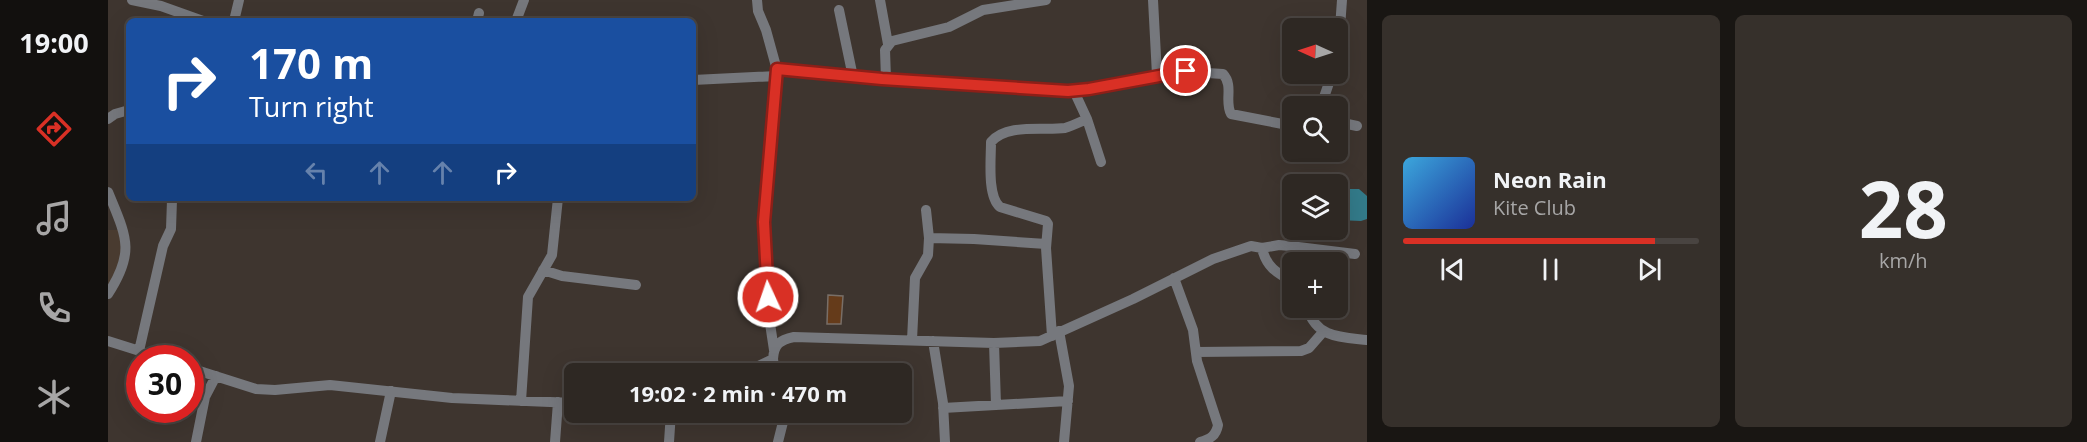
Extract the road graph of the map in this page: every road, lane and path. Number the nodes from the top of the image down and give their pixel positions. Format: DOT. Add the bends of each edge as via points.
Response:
graph roads {
  1 [pos="132,0"];
  2 [pos="239,0"];
  3 [pos="524,0"];
  4 [pos="757,0"];
  5 [pos="880,0"];
  6 [pos="1040,0"];
  7 [pos="1153,0"];
  8 [pos="1342,0"];
  9 [pos="839,10"];
  10 [pos="195,18"];
  11 [pos="235,18"];
  12 [pos="517,18"];
  13 [pos="1341,18"];
  14 [pos="888,45"];
  15 [pos="777,73"];
  16 [pos="1156,75"];
  17 [pos="853,76"];
  18 [pos="886,79"];
  19 [pos="696,80"];
  20 [pos="1074,91"];
  21 [pos="126,111"];
  22 [pos="108,119"];
  23 [pos="1087,119"];
  24 [pos="1282,124"];
  25 [pos="1348,124"];
  26 [pos="1357,126"];
  27 [pos="1101,162"];
  28 [pos="108,192"];
  29 [pos="172,201"];
  30 [pos="558,201"];
  31 [pos="926,210"];
  32 [pos="929,238"];
  33 [pos="1046,244"];
  34 [pos="1262,248"];
  35 [pos="1355,254"];
  36 [pos="543,270"];
  37 [pos="1282,276"];
  38 [pos="1174,278"];
  39 [pos="636,285"];
  40 [pos="108,294"];
  41 [pos="1310,318"];
  42 [pos="1323,332"];
  43 [pos="1056,333"];
  44 [pos="912,340"];
  45 [pos="1367,340"];
  46 [pos="108,341"];
  47 [pos="933,341"];
  48 [pos="994,343"];
  49 [pos="140,345"];
  50 [pos="126,347"];
  51 [pos="1196,352"];
  52 [pos="773,355"];
  53 [pos="760,363"];
  54 [pos="774,363"];
  55 [pos="204,372"];
  56 [pos="216,376"];
  57 [pos="391,391"];
  58 [pos="521,401"];
  59 [pos="1068,401"];
  60 [pos="558,402"];
  61 [pos="564,402"];
  62 [pos="996,405"];
  63 [pos="943,408"];
  64 [pos="670,423"];
  65 [pos="783,423"];
  66 [pos="1214,440"];
  67 [pos="196,442"];
  68 [pos="380,442"];
  69 [pos="555,442"];
  70 [pos="669,442"];
  71 [pos="778,442"];
  72 [pos="945,442"];
  73 [pos="1064,442"];
  74 [pos="1200,442"];
  1 -- 10 [label="street"];
  2 -- 11 [label="street"];
  3 -- 12 [label="street"];
  4 -- 15 [label="street"];
  5 -- 14 [label="street"];
  6 -- 14 [label="street" via="983,10 949,27"];
  7 -- 16 [label="street"];
  8 -- 13 [label="street"];
  9 -- 17 [label="street"];
  14 -- 18 [label="street"];
  15 -- 17 [label="street"];
  15 -- 19 [label="street"];
  15 -- 52 [label="street" via="764,222"];
  16 -- 20 [label="street"];
  16 -- 24 [label="street" via="1186,71 1223,75 1228,83 1231,114"];
  17 -- 18 [label="street"];
  18 -- 20 [label="street"];
  20 -- 23 [label="street"];
  21 -- 22 [label="street"];
  23 -- 27 [label="street"];
  23 -- 33 [label="street" via="1067,127 1017,130 991,142 993,199 1000,207 1046,221"];
  25 -- 26 [label="street"];
  28 -- 40 [label="street" via="123,230 126,257"];
  29 -- 49 [label="street" via="171,229 163,246"];
  30 -- 36 [label="street" via="554,247"];
  31 -- 32 [label="street"];
  32 -- 33 [label="street"];
  32 -- 44 [label="street" via="927,260 915,278"];
  33 -- 43 [label="street"];
  34 -- 35 [label="street" via="1290,246"];
  34 -- 37 [label="street" via="1268,265"];
  34 -- 38 [label="street" via="1251,246 1222,255"];
  36 -- 39 [label="street"];
  36 -- 58 [label="street" via="528,297"];
  38 -- 43 [label="street"];
  38 -- 51 [label="street" via="1193,330"];
  41 -- 42 [label="street"];
  42 -- 45 [label="street"];
  42 -- 51 [label="street" via="1301,351"];
  43 -- 48 [label="street" via="1040,341"];
  43 -- 59 [label="street" via="1069,378"];
  44 -- 47 [label="street"];
  44 -- 52 [label="street" via="794,337 783,339"];
  46 -- 50 [label="street"];
  47 -- 48 [label="street"];
  47 -- 63 [label="street"];
  48 -- 62 [label="street"];
  51 -- 66 [label="street" via="1218,424"];
  52 -- 53 [label="street"];
  52 -- 54 [label="street"];
  55 -- 56 [label="street"];
  56 -- 57 [label="street" via="266,390 330,385"];
  56 -- 67 [label="street" via="205,397"];
  57 -- 58 [label="street"];
  57 -- 68 [label="street"];
  58 -- 60 [label="street"];
  59 -- 62 [label="street"];
  59 -- 73 [label="street"];
  60 -- 61 [label="street"];
  60 -- 69 [label="street"];
  62 -- 63 [label="street"];
  63 -- 72 [label="street"];
  64 -- 70 [label="street"];
  65 -- 71 [label="street"];
  66 -- 74 [label="street"];
}
